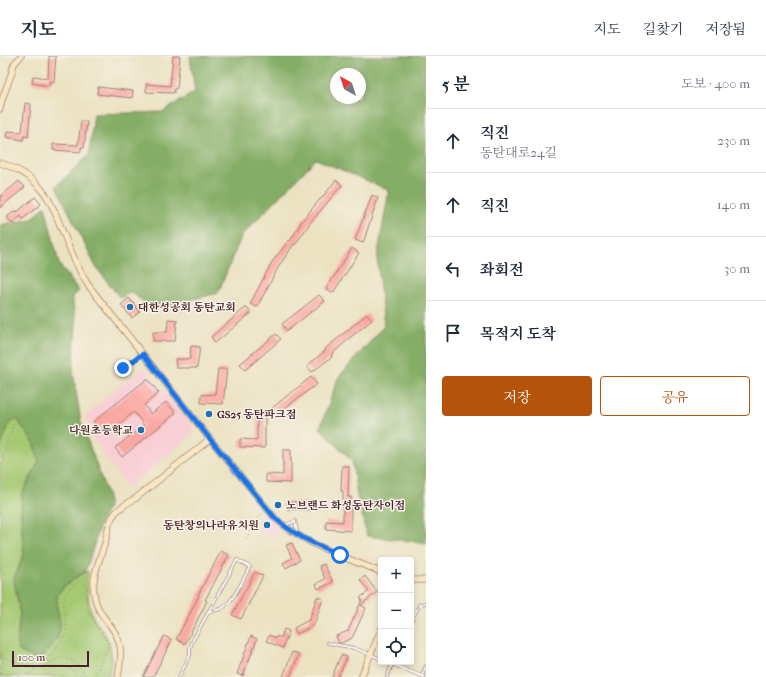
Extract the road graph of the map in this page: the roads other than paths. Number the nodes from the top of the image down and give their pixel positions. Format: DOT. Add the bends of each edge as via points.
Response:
graph roads {
  1 [pos="21,56"];
  2 [pos="0,108"];
  3 [pos="0,163"];
  4 [pos="143,354"];
  5 [pos="123,368"];
  6 [pos="210,439"];
  7 [pos="284,526"];
  8 [pos="297,535"];
  9 [pos="378,571"];
  10 [pos="414,580"];
  11 [pos="426,580"];
  12 [pos="426,603"];
  13 [pos="208,612"];
  14 [pos="414,615"];
  15 [pos="378,637"];
  16 [pos="328,643"];
  17 [pos="371,654"];
  18 [pos="378,658"];
  19 [pos="392,665"];
  20 [pos="397,665"];
  21 [pos="426,666"];
  22 [pos="118,677"];
  23 [pos="178,677"];
  24 [pos="360,677"];
  25 [pos="387,677"];
  26 [pos="422,677"];
  1 -- 2 [label="street" via="14,64"];
  3 -- 4 [label="street" via="20,171 44,192 52,204 81,274"];
  4 -- 5 [label="lane"];
  4 -- 6 [label="street"];
  6 -- 7 [label="street"];
  6 -- 22 [label="street" via="124,506 110,522 93,584 99,612 118,638 122,657"];
  7 -- 8 [label="street"];
  7 -- 8 [label="lane" via="295,521"];
  8 -- 9 [label="street"];
  10 -- 11 [label="street"];
  12 -- 14 [label="lane" via="420,604"];
  13 -- 13 [label="lane" via="237,560 250,567 228,604"];
  13 -- 23 [label="lane"];
  15 -- 17 [label="street"];
  16 -- 17 [label="lane"];
  17 -- 18 [label="lane"];
  17 -- 24 [label="street"];
  19 -- 25 [label="lane"];
  20 -- 26 [label="lane"];
  21 -- 26 [label="lane"];
}
